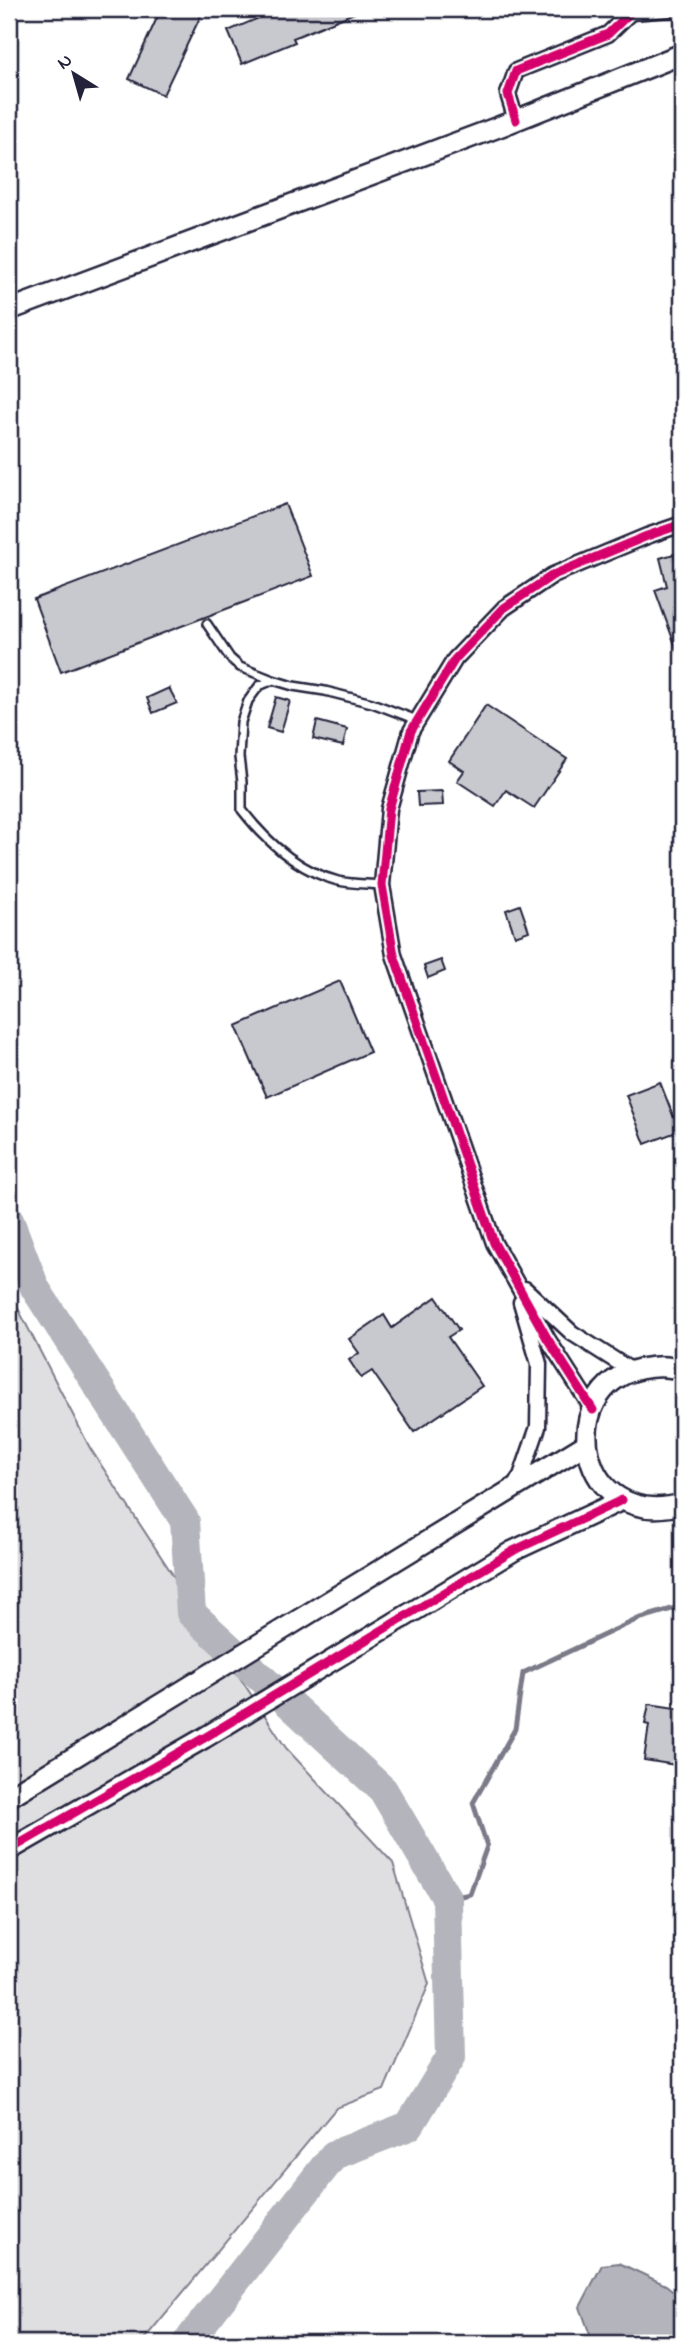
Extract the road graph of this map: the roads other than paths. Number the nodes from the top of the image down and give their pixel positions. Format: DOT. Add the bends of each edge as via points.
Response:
graph roads {
  1 [pos="669,9"];
  2 [pos="634,10"];
  3 [pos="682,54"];
  4 [pos="516,120"];
  5 [pos="9,310"];
  6 [pos="682,524"];
  7 [pos="207,624"];
  8 [pos="273,680"];
  9 [pos="417,720"];
  10 [pos="382,885"];
  11 [pos="514,1278"];
  12 [pos="632,1371"];
  13 [pos="682,1371"];
  14 [pos="593,1410"];
  15 [pos="586,1444"];
  16 [pos="510,1490"];
  17 [pos="622,1500"];
  18 [pos="682,1504"];
  19 [pos="9,1797"];
  20 [pos="9,1850"];
  1 -- 2 [label="street"];
  2 -- 4 [label="street" via="608,34 516,71 508,94"];
  3 -- 4 [label="street"];
  4 -- 5 [label="street"];
  6 -- 9 [label="street" via="554,575 503,608 454,659"];
  7 -- 8 [label="lane" via="240,667"];
  8 -- 9 [label="lane" via="372,703"];
  8 -- 10 [label="lane" via="259,686 241,722 242,810 298,864 341,881"];
  9 -- 10 [label="street" via="389,809"];
  10 -- 11 [label="street" via="394,955 494,1242"];
  11 -- 12 [label="street" via="572,1333"];
  11 -- 14 [label="street"];
  11 -- 16 [label="street" via="539,1364 538,1427 521,1476"];
  12 -- 13 [label="street" via="654,1366"];
  12 -- 14 [label="street" via="612,1383"];
  14 -- 15 [label="street"];
  15 -- 16 [label="street"];
  15 -- 17 [label="street" via="604,1486"];
  16 -- 19 [label="street"];
  17 -- 18 [label="street" via="641,1507"];
  17 -- 20 [label="street" via="513,1551"];
}
